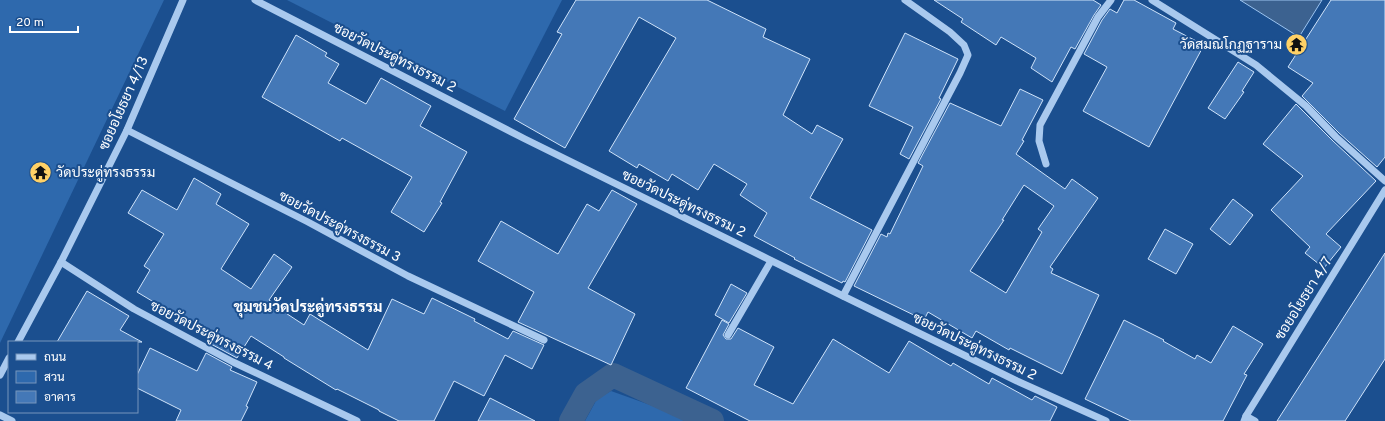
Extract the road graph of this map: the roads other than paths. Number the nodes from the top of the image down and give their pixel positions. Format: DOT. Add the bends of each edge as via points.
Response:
graph roads {
  1 [pos="183,0"];
  2 [pos="255,0"];
  3 [pos="905,0"];
  4 [pos="1111,0"];
  5 [pos="1152,0"];
  6 [pos="127,130"];
  7 [pos="1046,164"];
  8 [pos="1385,181"];
  9 [pos="1385,190"];
  10 [pos="771,261"];
  11 [pos="61,262"];
  12 [pos="843,296"];
  13 [pos="728,335"];
  14 [pos="544,340"];
  15 [pos="19,341"];
  16 [pos="8,360"];
  17 [pos="0,375"];
  18 [pos="0,415"];
  19 [pos="1245,418"];
  20 [pos="12,421"];
  21 [pos="357,421"];
  22 [pos="1106,421"];
  23 [pos="1255,421"];
  1 -- 6 [label="street, ซอยอโยธยา 4/13"];
  2 -- 10 [label="street, ซอยวัดประดู่ทรงธรรม 2" via="525,139"];
  3 -- 12 [label="street" via="954,36 964,45 968,54"];
  4 -- 7 [label="street" via="1098,17 1040,125 1039,141"];
  5 -- 8 [label="street" via="1256,65 1306,106"];
  6 -- 11 [label="street, ซอยอโยธยา 4/13"];
  6 -- 14 [label="street, ซอยวัดประดู่ทรงธรรม 3" via="408,276"];
  9 -- 19 [label="street, ซอยอโยธยา 4/7"];
  10 -- 12 [label="street, ซอยวัดประดู่ทรงธรรม 2"];
  10 -- 13 [label="street"];
  11 -- 15 [label="street, ซอยอโยธยา 4/13"];
  11 -- 21 [label="street, ซอยวัดประดู่ทรงธรรม 4" via="134,309 233,362"];
  12 -- 22 [label="street, ซอยวัดประดู่ทรงธรรม 2" via="1017,381"];
  16 -- 17 [label="street"];
  18 -- 20 [label="street"];
  19 -- 23 [label="street"];
}
